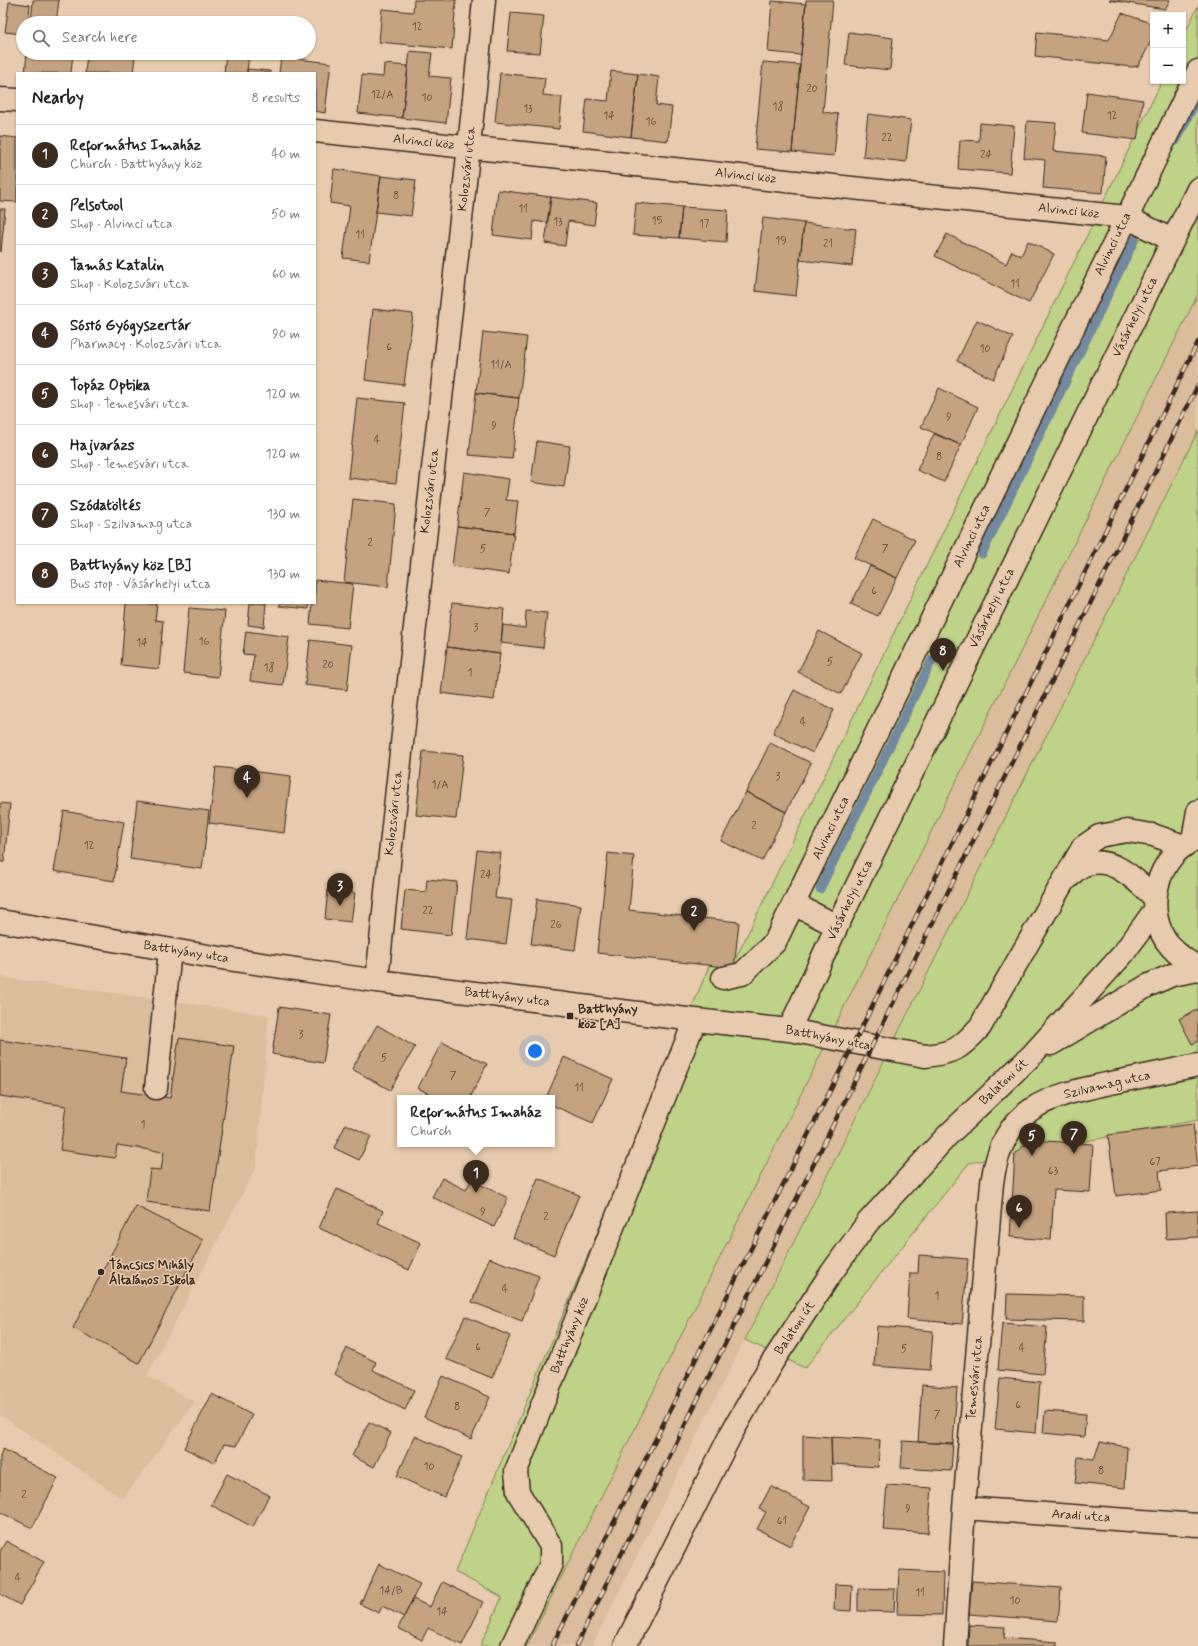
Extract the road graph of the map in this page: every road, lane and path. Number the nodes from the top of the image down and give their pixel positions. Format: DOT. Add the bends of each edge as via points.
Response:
graph roads {
  1 [pos="484,0"];
  2 [pos="1198,71"];
  3 [pos="0,99"];
  4 [pos="16,100"];
  5 [pos="316,131"];
  6 [pos="470,147"];
  7 [pos="1198,188"];
  8 [pos="1126,217"];
  9 [pos="1172,240"];
  10 [pos="1198,810"];
  11 [pos="1192,841"];
  12 [pos="1065,880"];
  13 [pos="794,904"];
  14 [pos="1155,904"];
  15 [pos="0,920"];
  16 [pos="837,926"];
  17 [pos="170,950"];
  18 [pos="1198,969"];
  19 [pos="723,978"];
  20 [pos="377,981"];
  21 [pos="695,1020"];
  22 [pos="789,1030"];
  23 [pos="1031,1056"];
  24 [pos="1198,1065"];
  25 [pos="156,1088"];
  26 [pos="1020,1118"];
  27 [pos="964,1508"];
  28 [pos="1198,1525"];
  29 [pos="512,1646"];
  30 [pos="624,1646"];
  31 [pos="955,1646"];
  1 -- 6 [label="street, Kolozsvári utca"];
  2 -- 8 [label="street, Alvinci utca"];
  3 -- 4 [label="street"];
  5 -- 6 [label="street, Alvinci köz"];
  6 -- 8 [label="street, Alvinci köz"];
  6 -- 20 [label="street, Kolozsvári utca" via="403,723"];
  7 -- 9 [label="street, Vásárhelyi utca"];
  8 -- 9 [label="street, Alvinci köz"];
  8 -- 13 [label="street, Alvinci utca"];
  9 -- 16 [label="street, Vásárhelyi utca"];
  10 -- 11 [label="street"];
  11 -- 12 [label="street, Batthyány utca" via="1127,831 1099,836 1083,847"];
  11 -- 14 [label="street" via="1173,856 1164,868 1158,883"];
  12 -- 14 [label="street, Batthyány utca" via="1080,867 1094,862 1108,863 1134,878"];
  12 -- 22 [label="street, Batthyány utca" via="980,1027 962,1046 943,1054 925,1056"];
  13 -- 16 [label="street"];
  13 -- 19 [label="street, Alvinci utca" via="775,942 742,974"];
  14 -- 18 [label="street" via="1160,929 1170,946"];
  14 -- 23 [label="street, Balatoni út" via="1123,954"];
  15 -- 17 [label="street, Batthyány utca"];
  16 -- 22 [label="street, Vásárhelyi utca"];
  17 -- 20 [label="street, Batthyány utca"];
  17 -- 25 [label="street"];
  18 -- 23 [label="street, Balatoni út" via="1172,975 1147,986"];
  20 -- 21 [label="street, Batthyány utca"];
  21 -- 22 [label="street, Batthyány utca"];
  21 -- 29 [label="street, Batthyány köz" via="516,1471 518,1492 551,1546 551,1564"];
  23 -- 30 [label="street, Balatoni út" via="947,1136 868,1222 828,1278 771,1364 731,1434"];
  24 -- 26 [label="street, Szilvamag utca" via="1068,1092 1036,1105"];
  26 -- 27 [label="street, Temesvári utca" via="1003,1144 993,1176"];
  27 -- 28 [label="street, Aradi utca"];
  27 -- 31 [label="street, Temesvári utca"];
}
